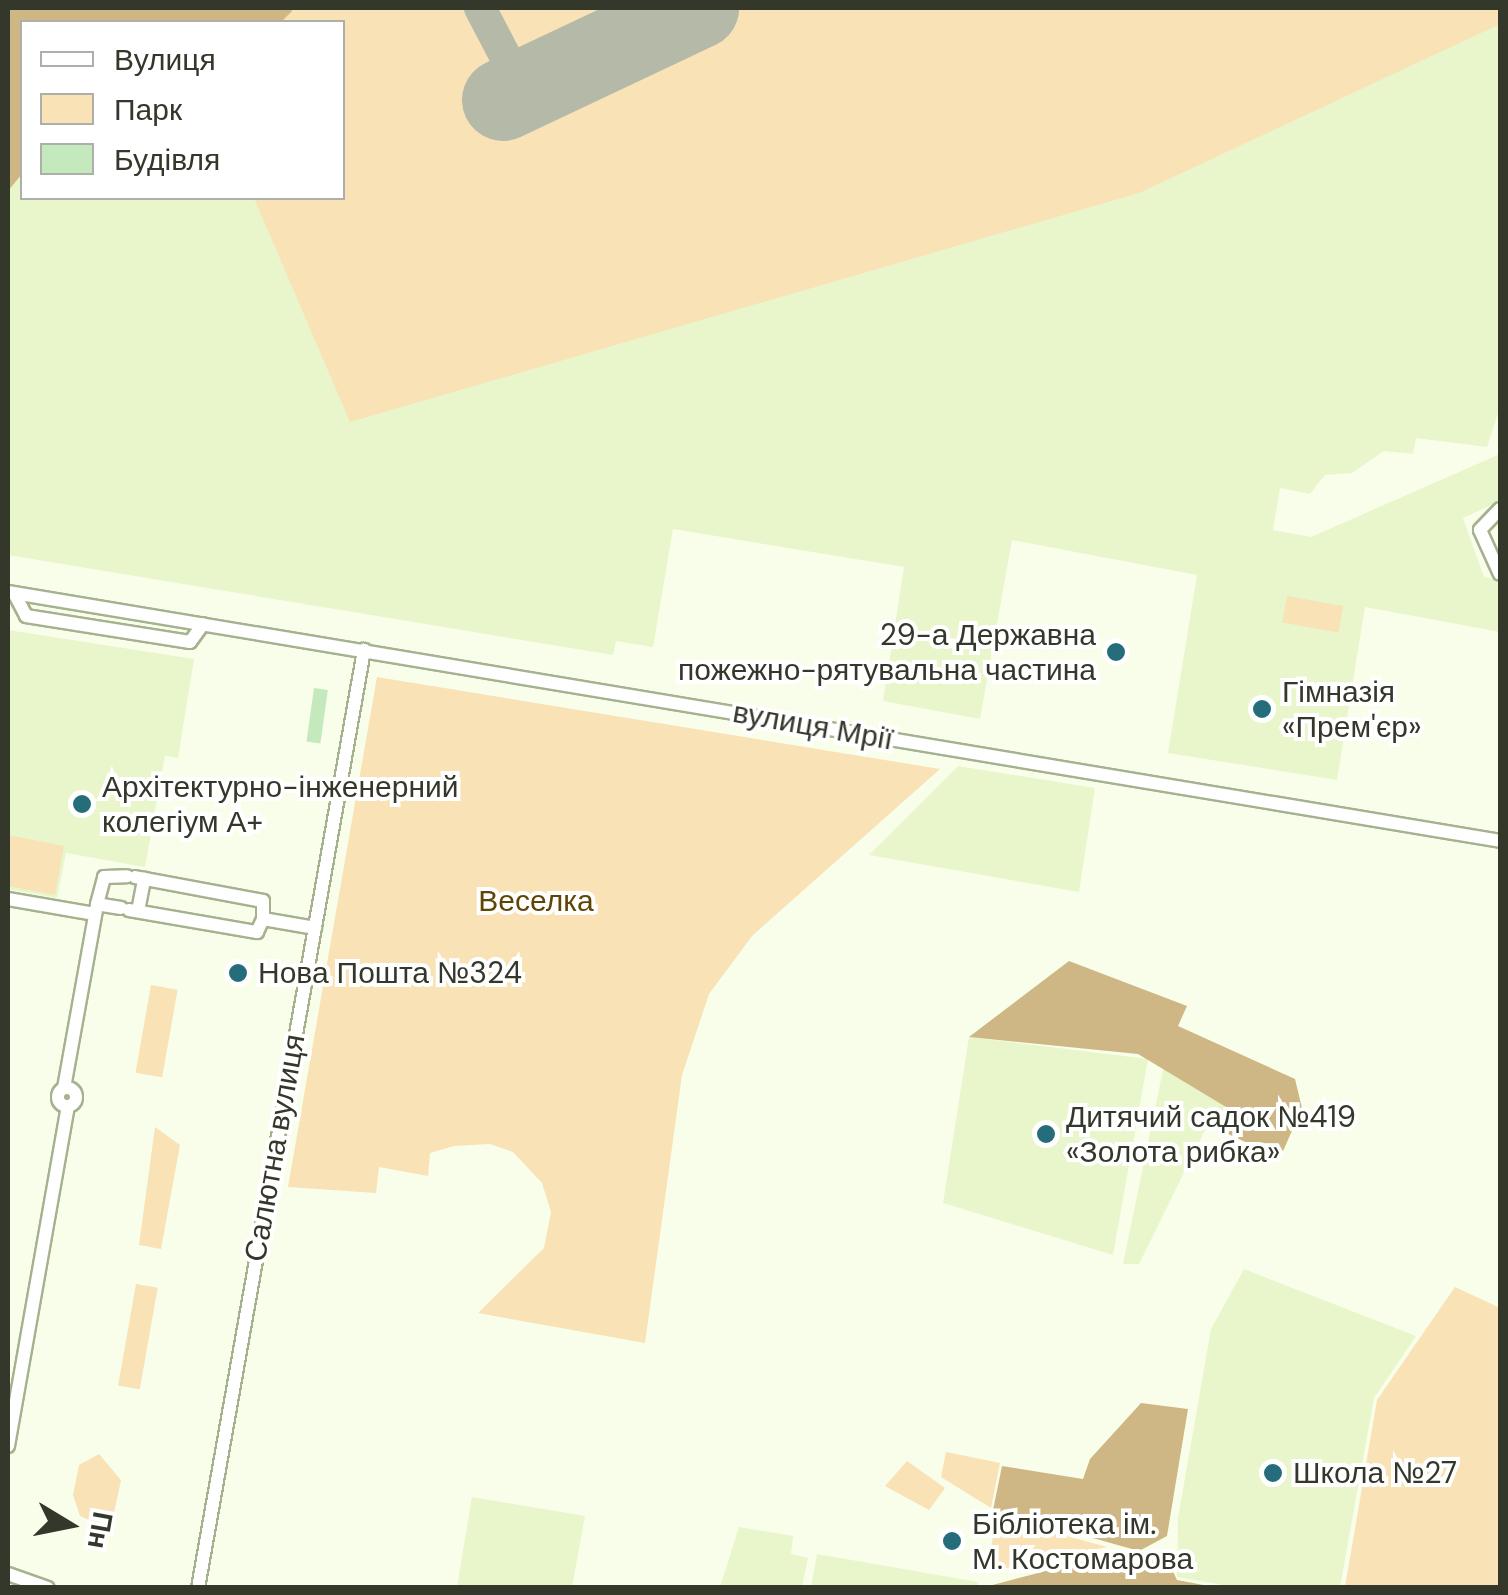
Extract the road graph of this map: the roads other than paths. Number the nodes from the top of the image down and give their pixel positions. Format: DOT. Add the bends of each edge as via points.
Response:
graph roads {
  1 [pos="1500,509"];
  2 [pos="1500,574"];
  3 [pos="10,592"];
  4 [pos="204,624"];
  5 [pos="364,650"];
  6 [pos="1500,841"];
  7 [pos="135,877"];
  8 [pos="8,899"];
  9 [pos="96,909"];
  10 [pos="129,910"];
  11 [pos="263,919"];
  12 [pos="314,928"];
  13 [pos="8,1446"];
  14 [pos="8,1574"];
  15 [pos="48,1588"];
  16 [pos="198,1588"];
  1 -- 2 [label="street" via="1485,516 1480,530"];
  3 -- 4 [label="street, вулиця Мрії"];
  3 -- 4 [label="street" via="26,616 190,642"];
  4 -- 5 [label="street, вулиця Мрії"];
  5 -- 6 [label="street, вулиця Мрії"];
  5 -- 12 [label="street, Салютна вулиця"];
  7 -- 9 [label="street" via="104,877"];
  7 -- 10 [label="street"];
  7 -- 11 [label="street" via="263,901"];
  8 -- 9 [label="street"];
  9 -- 10 [label="street"];
  9 -- 13 [label="street" via="58,1099 68,1106"];
  10 -- 11 [label="street" via="257,932"];
  11 -- 12 [label="street"];
  12 -- 16 [label="street, Салютна вулиця"];
  14 -- 15 [label="street"];
}
